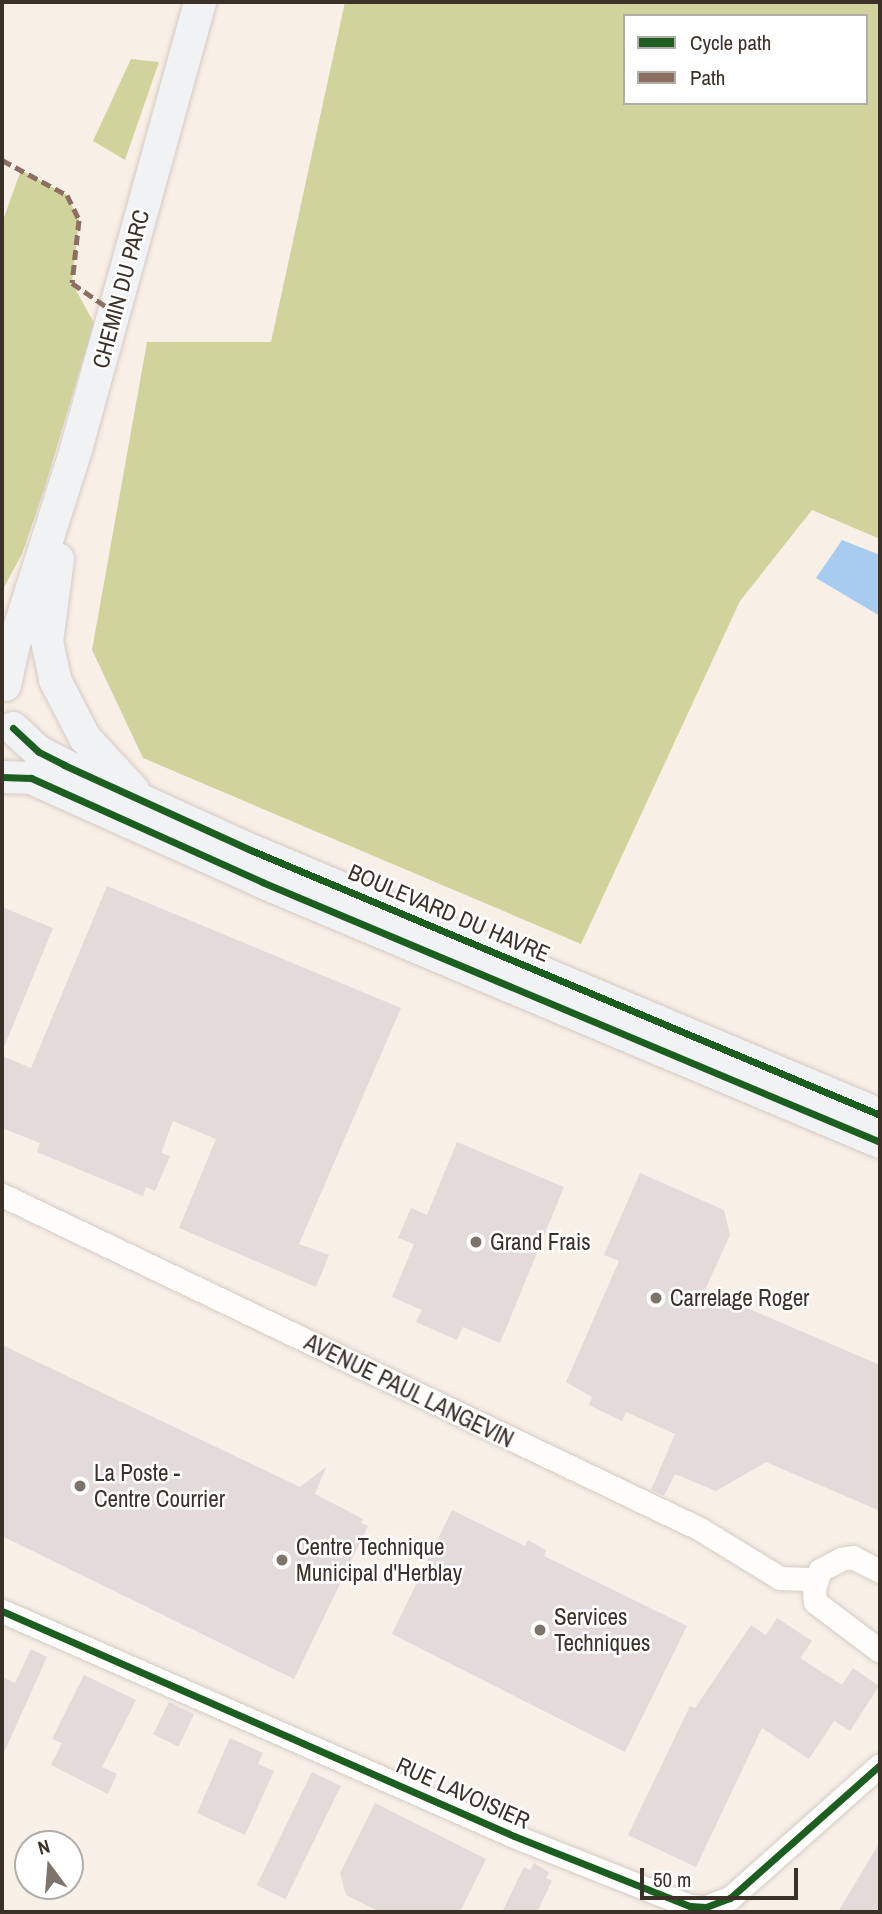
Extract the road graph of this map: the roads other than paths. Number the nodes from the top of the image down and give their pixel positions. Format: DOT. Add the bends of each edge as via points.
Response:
graph roads {
  1 [pos="200,2"];
  2 [pos="77,446"];
  3 [pos="37,575"];
  4 [pos="2,612"];
  5 [pos="4,683"];
  6 [pos="13,728"];
  7 [pos="2,760"];
  8 [pos="2,777"];
  9 [pos="143,802"];
  10 [pos="880,1115"];
  11 [pos="880,1142"];
  12 [pos="2,1195"];
  13 [pos="880,1571"];
  14 [pos="816,1578"];
  15 [pos="2,1611"];
  16 [pos="880,1651"];
  17 [pos="880,1765"];
  1 -- 2 [label="main road, CHEMIN DU PARC"];
  2 -- 3 [label="main road, CHEMIN DU PARC"];
  2 -- 9 [label="main road" via="48,620 48,655 67,708 85,738"];
  3 -- 4 [label="main road, CHEMIN DU PARC"];
  3 -- 5 [label="main road, CHEMIN DU PARC"];
  5 -- 6 [label="main road"];
  6 -- 7 [label="main road"];
  6 -- 9 [label="main road, BOULEVARD DU HAVRE" via="39,752"];
  8 -- 11 [label="main road, BOULEVARD DU HAVRE" via="32,778 262,882"];
  9 -- 10 [label="main road, BOULEVARD DU HAVRE"];
  12 -- 14 [label="street, AVENUE PAUL LANGEVIN" via="700,1530 780,1578"];
  13 -- 14 [label="street" via="853,1557 820,1570"];
  14 -- 16 [label="street" via="815,1602"];
  15 -- 17 [label="street, RUE LAVOISIER" via="514,1836 690,1906 706,1907 730,1898"];
}
